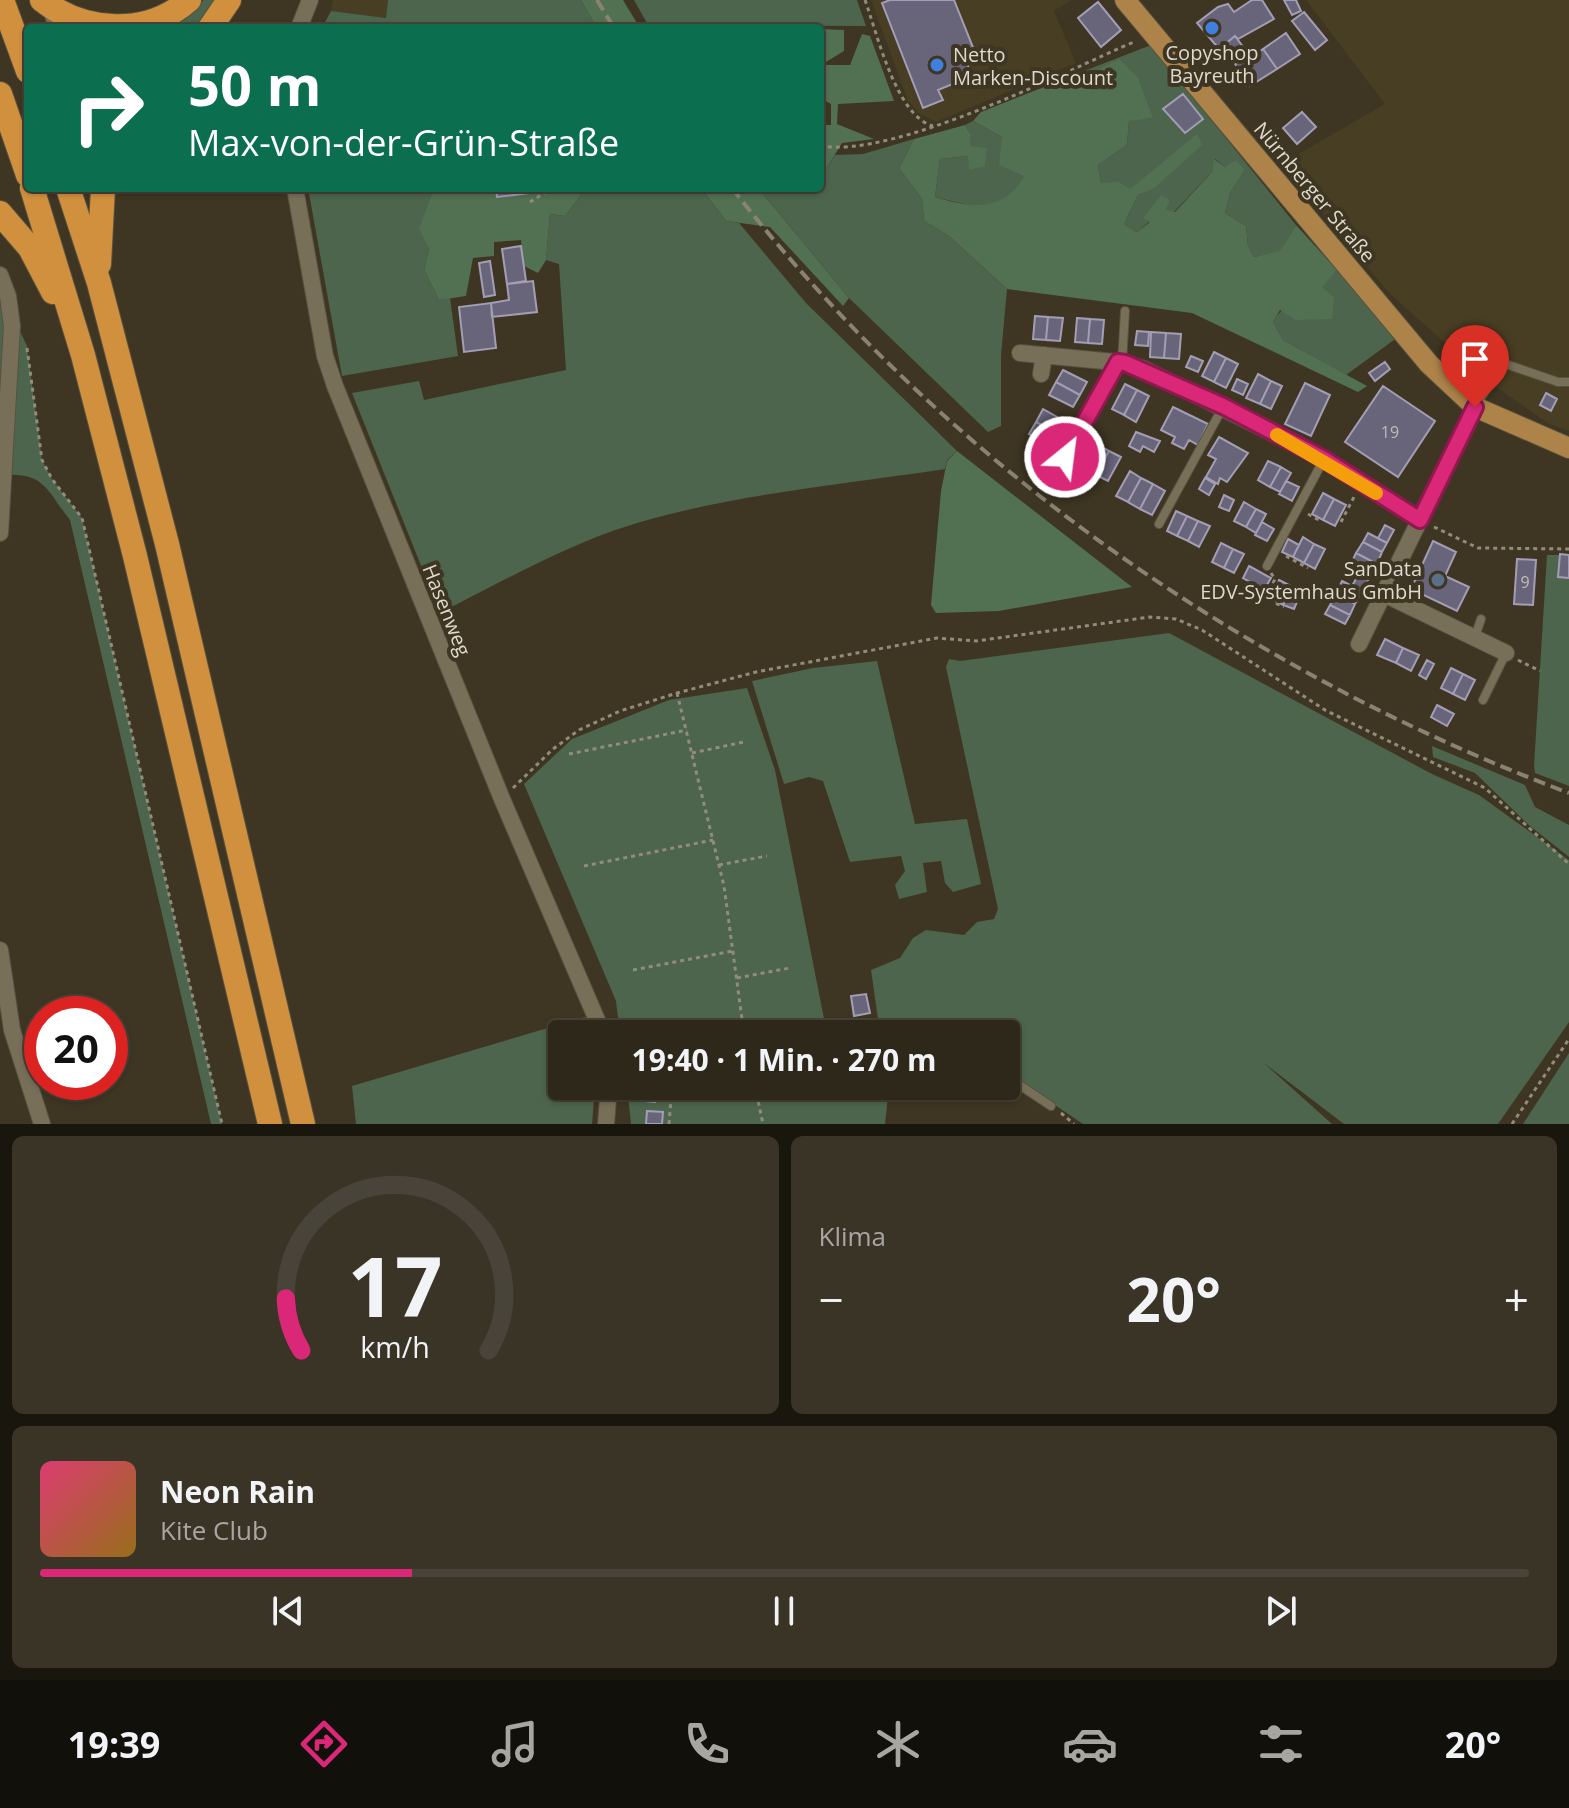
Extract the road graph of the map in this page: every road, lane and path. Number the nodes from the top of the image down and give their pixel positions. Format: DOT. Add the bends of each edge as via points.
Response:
graph roads {
  1 [pos="2,0"];
  2 [pos="189,0"];
  3 [pos="229,0"];
  4 [pos="310,0"];
  5 [pos="865,0"];
  6 [pos="1125,0"];
  7 [pos="43,1"];
  8 [pos="52,24"];
  9 [pos="96,24"];
  10 [pos="134,24"];
  11 [pos="213,24"];
  12 [pos="301,24"];
  13 [pos="1153,34"];
  14 [pos="24,60"];
  15 [pos="0,94"];
  16 [pos="933,126"];
  17 [pos="824,146"];
  18 [pos="24,163"];
  19 [pos="33,192"];
  20 [pos="69,192"];
  21 [pos="103,192"];
  22 [pos="296,192"];
  23 [pos="546,192"];
  24 [pos="530,202"];
  25 [pos="0,213"];
  26 [pos="0,275"];
  27 [pos="99,283"];
  28 [pos="1125,311"];
  29 [pos="12,326"];
  30 [pos="1020,353"];
  31 [pos="83,355"];
  32 [pos="1044,355"];
  33 [pos="1120,362"];
  34 [pos="1041,374"];
  35 [pos="1569,382"];
  36 [pos="1223,406"];
  37 [pos="1475,407"];
  38 [pos="1569,448"];
  39 [pos="1065,457"];
  40 [pos="1324,459"];
  41 [pos="1361,483"];
  42 [pos="1420,520"];
  43 [pos="1341,522"];
  44 [pos="1159,524"];
  45 [pos="0,533"];
  46 [pos="1569,549"];
  47 [pos="1275,551"];
  48 [pos="1267,566"];
  49 [pos="1308,568"];
  50 [pos="1384,594"];
  51 [pos="1284,607"];
  52 [pos="1481,619"];
  53 [pos="1475,638"];
  54 [pos="1359,644"];
  55 [pos="1506,653"];
  56 [pos="1540,671"];
  57 [pos="677,693"];
  58 [pos="1483,700"];
  59 [pos="687,730"];
  60 [pos="744,742"];
  61 [pos="692,753"];
  62 [pos="569,754"];
  63 [pos="502,799"];
  64 [pos="713,840"];
  65 [pos="767,856"];
  66 [pos="1569,864"];
  67 [pos="719,865"];
  68 [pos="584,866"];
  69 [pos="0,950"];
  70 [pos="733,951"];
  71 [pos="790,968"];
  72 [pos="633,970"];
  73 [pos="737,978"];
  74 [pos="597,1020"];
  75 [pos="742,1020"];
  76 [pos="1569,1039"];
  77 [pos="1020,1085"];
  78 [pos="608,1100"];
  79 [pos="671,1100"];
  80 [pos="758,1100"];
  81 [pos="1051,1106"];
  82 [pos="42,1124"];
  83 [pos="222,1124"];
  84 [pos="270,1124"];
  85 [pos="303,1124"];
  86 [pos="606,1124"];
  87 [pos="669,1124"];
  88 [pos="763,1124"];
  89 [pos="1074,1124"];
  90 [pos="1512,1124"];
  1 -- 14 [label="highway"];
  2 -- 10 [label="highway"];
  3 -- 11 [label="highway"];
  4 -- 12 [label="street"];
  5 -- 16 [label="path" via="904,103 920,121"];
  6 -- 13 [label="main road, Nürnberger Straße"];
  7 -- 8 [label="lane"];
  7 -- 9 [label="highway" via="73,19"];
  13 -- 16 [label="path"];
  13 -- 37 [label="main road, Nürnberger Straße" via="1377,304"];
  15 -- 18 [label="highway"];
  16 -- 17 [label="path" via="877,143"];
  19 -- 31 [label="highway"];
  20 -- 27 [label="highway"];
  21 -- 27 [label="highway"];
  22 -- 63 [label="street, Hasenweg" via="325,356"];
  23 -- 24 [label="path"];
  25 -- 31 [label="highway" via="30,248"];
  26 -- 29 [label="street"];
  27 -- 85 [label="highway" via="167,544"];
  28 -- 33 [label="lane"];
  29 -- 45 [label="street"];
  29 -- 83 [label="path" via="27,347 46,469 82,518"];
  30 -- 32 [label="street"];
  31 -- 84 [label="highway"];
  32 -- 33 [label="street"];
  32 -- 34 [label="street"];
  33 -- 36 [label="street"];
  33 -- 39 [label="lane"];
  35 -- 37 [label="lane" via="1503,363"];
  36 -- 40 [label="street"];
  36 -- 44 [label="lane"];
  37 -- 38 [label="main road, Nürnberger Straße"];
  37 -- 42 [label="street"];
  40 -- 41 [label="street"];
  40 -- 47 [label="lane"];
  41 -- 42 [label="street"];
  41 -- 43 [label="path"];
  42 -- 46 [label="path" via="1478,548"];
  42 -- 50 [label="street"];
  47 -- 48 [label="lane"];
  47 -- 49 [label="path"];
  48 -- 51 [label="path" via="1275,579 1266,599"];
  50 -- 53 [label="street"];
  50 -- 54 [label="street"];
  52 -- 53 [label="lane"];
  53 -- 55 [label="street"];
  55 -- 56 [label="path"];
  55 -- 58 [label="lane"];
  57 -- 59 [label="path"];
  57 -- 63 [label="path" via="579,730"];
  57 -- 66 [label="path" via="756,672 937,638 976,641 1150,617 1176,619 1202,630 1325,710 1485,788"];
  59 -- 61 [label="path"];
  59 -- 62 [label="path"];
  60 -- 61 [label="path"];
  61 -- 64 [label="path"];
  63 -- 74 [label="street, Hasenweg"];
  64 -- 67 [label="path"];
  64 -- 68 [label="path"];
  65 -- 67 [label="path"];
  67 -- 70 [label="path"];
  69 -- 82 [label="street" via="12,1030"];
  70 -- 72 [label="path"];
  70 -- 73 [label="path"];
  71 -- 73 [label="path"];
  73 -- 75 [label="path"];
  76 -- 90 [label="path"];
  77 -- 81 [label="lane"];
  78 -- 86 [label="street"];
  79 -- 87 [label="path"];
  80 -- 88 [label="path"];
  81 -- 89 [label="path"];
}
